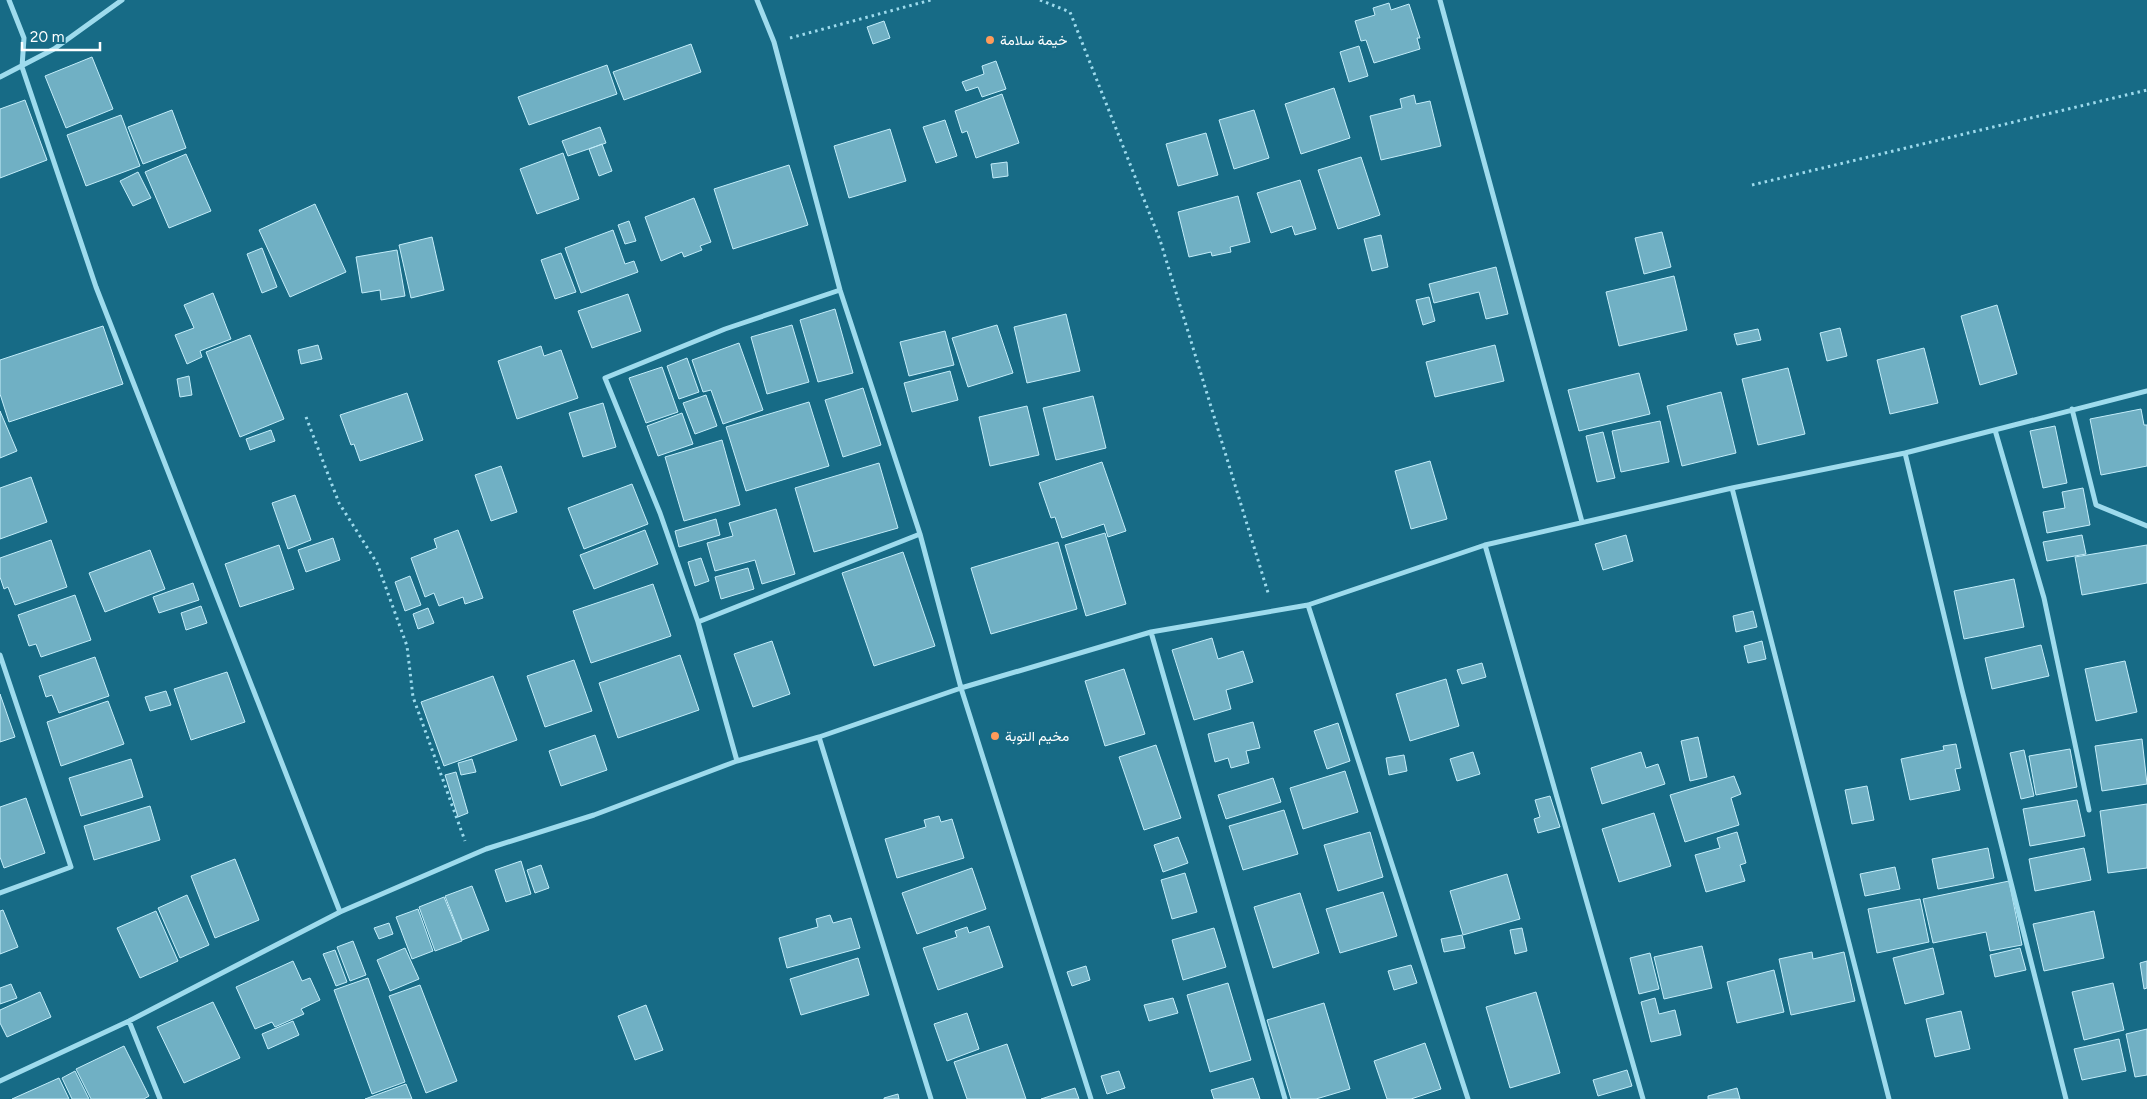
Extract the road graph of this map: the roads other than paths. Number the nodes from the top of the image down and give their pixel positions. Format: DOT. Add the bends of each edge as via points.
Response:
graph roads {
  1 [pos="9,0"];
  2 [pos="122,0"];
  3 [pos="757,0"];
  4 [pos="1440,0"];
  5 [pos="22,67"];
  6 [pos="0,77"];
  7 [pos="840,290"];
  8 [pos="2147,391"];
  9 [pos="2072,410"];
  10 [pos="1995,430"];
  11 [pos="1905,453"];
  12 [pos="1732,488"];
  13 [pos="1582,522"];
  14 [pos="2147,526"];
  15 [pos="920,534"];
  16 [pos="1485,545"];
  17 [pos="1308,605"];
  18 [pos="698,622"];
  19 [pos="1151,632"];
  20 [pos="0,655"];
  21 [pos="961,688"];
  22 [pos="819,737"];
  23 [pos="737,761"];
  24 [pos="2089,810"];
  25 [pos="0,893"];
  26 [pos="340,912"];
  27 [pos="129,1021"];
  28 [pos="0,1081"];
  29 [pos="160,1099"];
  30 [pos="931,1099"];
  31 [pos="1091,1099"];
  32 [pos="1285,1099"];
  33 [pos="1468,1099"];
  34 [pos="1643,1099"];
  35 [pos="1889,1099"];
  36 [pos="2066,1099"];
  1 -- 5 [label="street" via="24,38"];
  2 -- 5 [label="street" via="54,49"];
  3 -- 7 [label="street" via="774,42"];
  4 -- 13 [label="street"];
  5 -- 6 [label="street"];
  5 -- 26 [label="street" via="96,287"];
  7 -- 15 [label="street"];
  7 -- 18 [label="street" via="725,329 605,378 660,513"];
  8 -- 9 [label="street"];
  9 -- 10 [label="street"];
  9 -- 14 [label="street" via="2096,505"];
  10 -- 11 [label="street"];
  10 -- 24 [label="street" via="2044,598"];
  11 -- 12 [label="street"];
  11 -- 36 [label="street"];
  12 -- 13 [label="street"];
  12 -- 35 [label="street"];
  13 -- 16 [label="street"];
  15 -- 18 [label="street"];
  15 -- 21 [label="street"];
  16 -- 17 [label="street"];
  16 -- 34 [label="street"];
  17 -- 19 [label="street"];
  17 -- 33 [label="street"];
  18 -- 23 [label="street"];
  19 -- 21 [label="street"];
  19 -- 32 [label="street"];
  20 -- 25 [label="street" via="71,867"];
  21 -- 22 [label="street"];
  21 -- 31 [label="street"];
  22 -- 23 [label="street"];
  22 -- 30 [label="street"];
  23 -- 26 [label="street" via="594,815 470,856"];
  26 -- 27 [label="street"];
  27 -- 28 [label="street"];
  27 -- 29 [label="street"];
}
